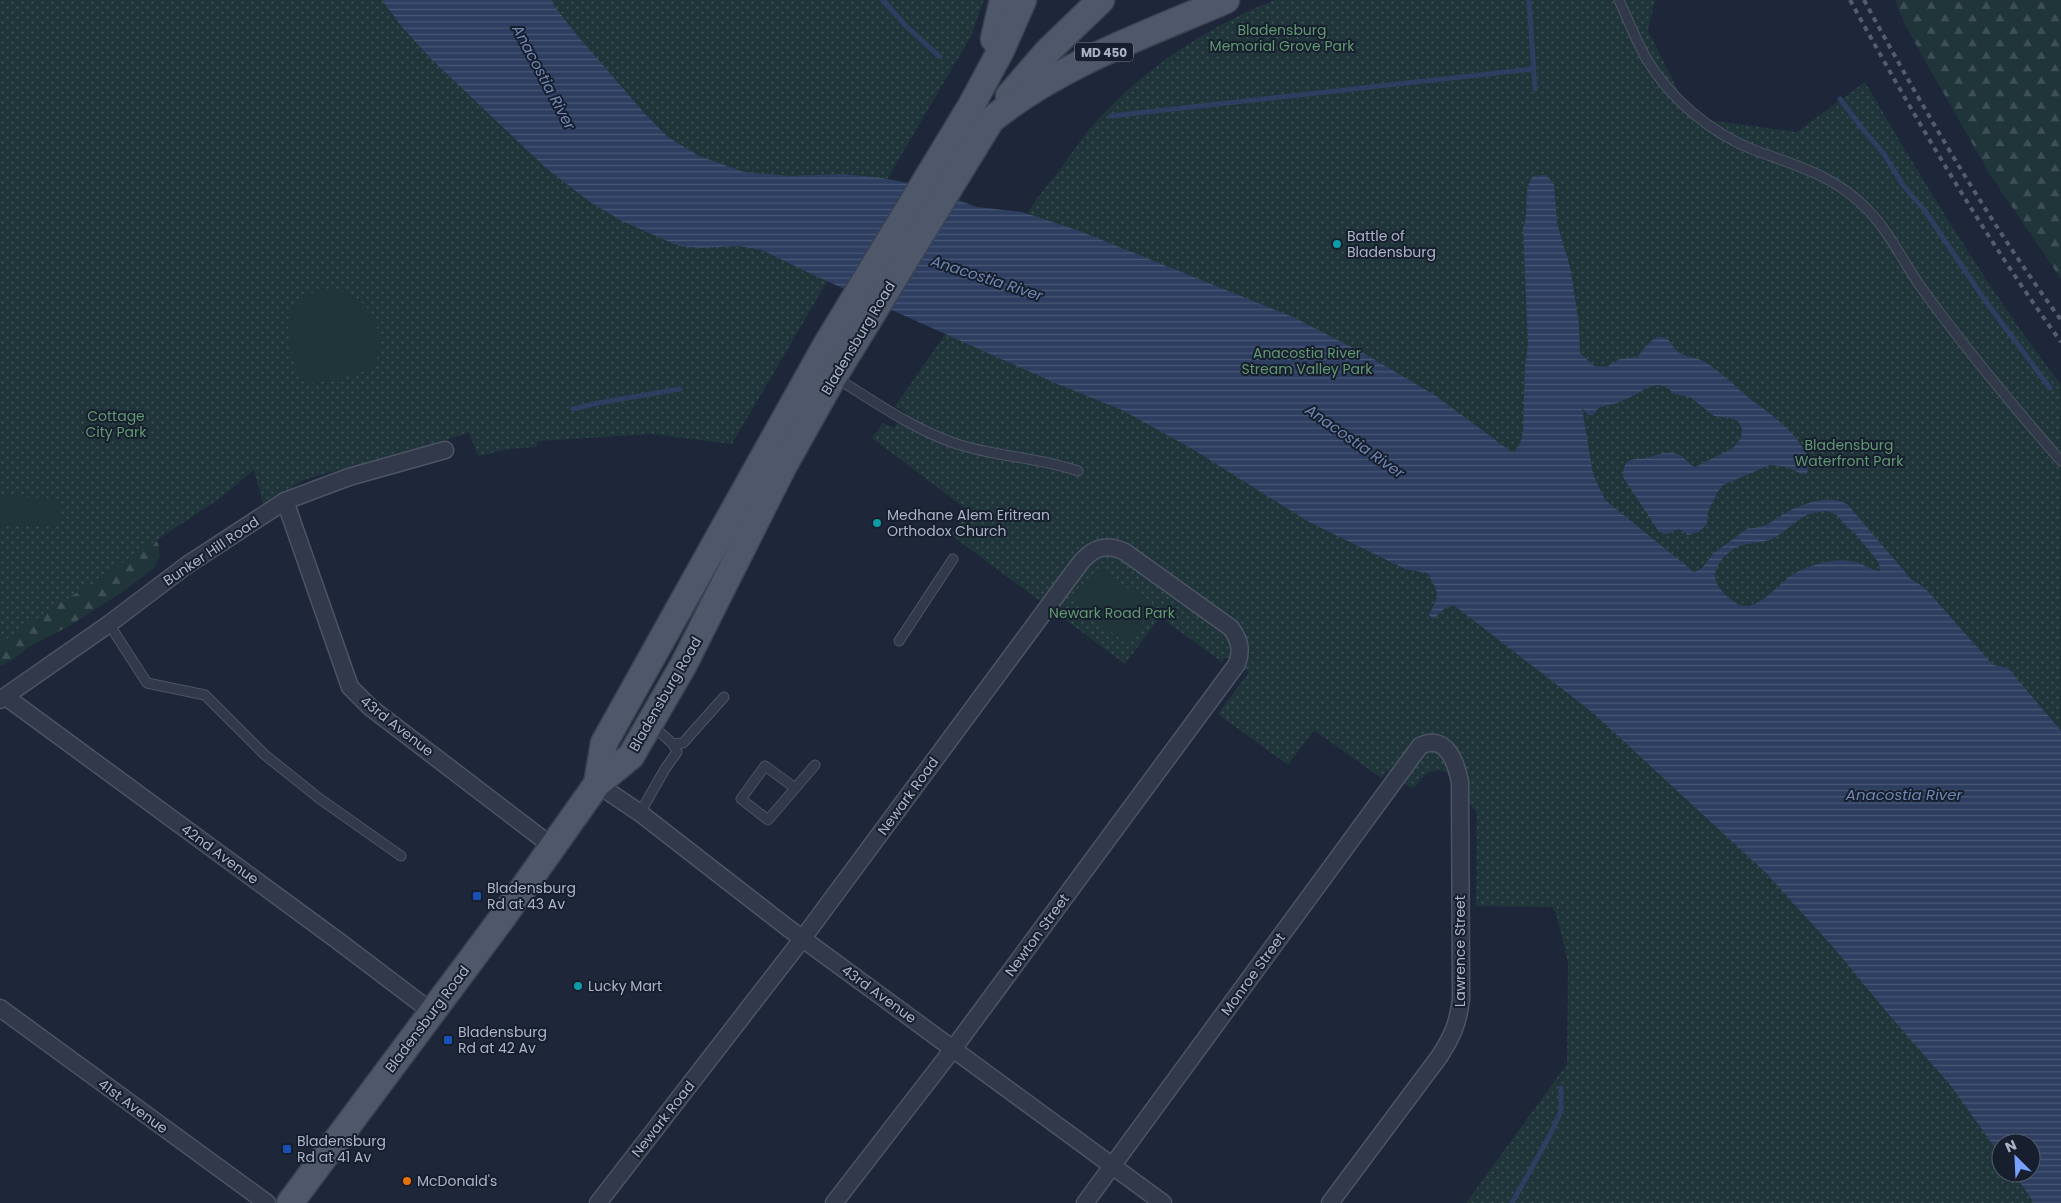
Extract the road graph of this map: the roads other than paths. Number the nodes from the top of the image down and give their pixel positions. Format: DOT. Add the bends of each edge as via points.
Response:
graph roads {
  1 [pos="1003,0"];
  2 [pos="1023,0"];
  3 [pos="1101,0"];
  4 [pos="1226,0"];
  5 [pos="1619,0"];
  6 [pos="986,79"];
  7 [pos="991,120"];
  8 [pos="962,144"];
  9 [pos="854,322"];
  10 [pos="834,376"];
  11 [pos="445,450"];
  12 [pos="2061,460"];
  13 [pos="1078,471"];
  14 [pos="285,501"];
  15 [pos="953,559"];
  16 [pos="109,624"];
  17 [pos="899,641"];
  18 [pos="1237,664"];
  19 [pos="3,698"];
  20 [pos="724,698"];
  21 [pos="650,723"];
  22 [pos="673,744"];
  23 [pos="1420,746"];
  24 [pos="815,765"];
  25 [pos="596,784"];
  26 [pos="796,788"];
  27 [pos="640,814"];
  28 [pos="553,847"];
  29 [pos="400,856"];
  30 [pos="803,938"];
  31 [pos="0,1008"];
  32 [pos="432,1012"];
  33 [pos="953,1049"];
  34 [pos="1113,1166"];
  35 [pos="267,1203"];
  36 [pos="290,1203"];
  37 [pos="598,1203"];
  38 [pos="834,1203"];
  39 [pos="1085,1203"];
  40 [pos="1163,1203"];
  41 [pos="1330,1203"];
  1 -- 6 [label="main road"];
  2 -- 6 [label="main road, Bladensburg Road"];
  3 -- 7 [label="main road" via="1030,69"];
  4 -- 7 [label="main road, Bladensburg Road / MD 450" via="1069,68 1022,96"];
  5 -- 12 [label="lane" via="1647,60 1675,96 1693,112 1734,140 1826,177 1869,211 1953,330"];
  6 -- 8 [label="main road, Bladensburg Road"];
  7 -- 8 [label="main road, Bladensburg Road"];
  8 -- 9 [label="main road, Bladensburg Road"];
  9 -- 10 [label="main road, Bladensburg Road"];
  9 -- 25 [label="main road, Bladensburg Road" via="821,354 604,743"];
  10 -- 13 [label="lane" via="898,417 954,443"];
  10 -- 21 [label="main road, Bladensburg Road" via="783,467 699,636"];
  11 -- 14 [label="street, Bunker Hill Road" via="349,477"];
  14 -- 16 [label="street, Bunker Hill Road" via="187,565"];
  14 -- 28 [label="street, 43rd Avenue" via="350,687 371,708"];
  15 -- 17 [label="lane"];
  16 -- 19 [label="street, Bunker Hill Road"];
  16 -- 29 [label="lane" via="147,684 205,695 266,755 320,799"];
  18 -- 30 [label="street, Newark Road" via="1240,645 1230,628 1125,552 1102,546 1090,551"];
  18 -- 33 [label="street, Newton Street"];
  19 -- 32 [label="street, 42nd Avenue" via="338,940"];
  20 -- 22 [label="lane" via="683,743"];
  21 -- 22 [label="lane"];
  21 -- 25 [label="main road, Bladensburg Road" via="631,756"];
  22 -- 27 [label="lane" via="677,752"];
  23 -- 34 [label="street, Monroe Street"];
  23 -- 41 [label="street, Lawrence Street" via="1426,742 1446,748 1452,756 1460,782 1461,999 1458,1020 1439,1057"];
  24 -- 26 [label="lane"];
  25 -- 27 [label="street, 43rd Avenue"];
  25 -- 28 [label="main road, Bladensburg Road"];
  26 -- 26 [label="lane" via="768,820 742,799 765,766"];
  27 -- 30 [label="street, 43rd Avenue"];
  28 -- 32 [label="main road, Bladensburg Road"];
  30 -- 33 [label="street, 43rd Avenue"];
  30 -- 37 [label="street, Newark Road"];
  31 -- 35 [label="street, 41st Avenue"];
  32 -- 36 [label="main road, Bladensburg Road"];
  33 -- 34 [label="street, 43rd Avenue"];
  33 -- 38 [label="street, Newton Street"];
  34 -- 39 [label="street, Monroe Street"];
  34 -- 40 [label="street, 43rd Avenue"];
}
